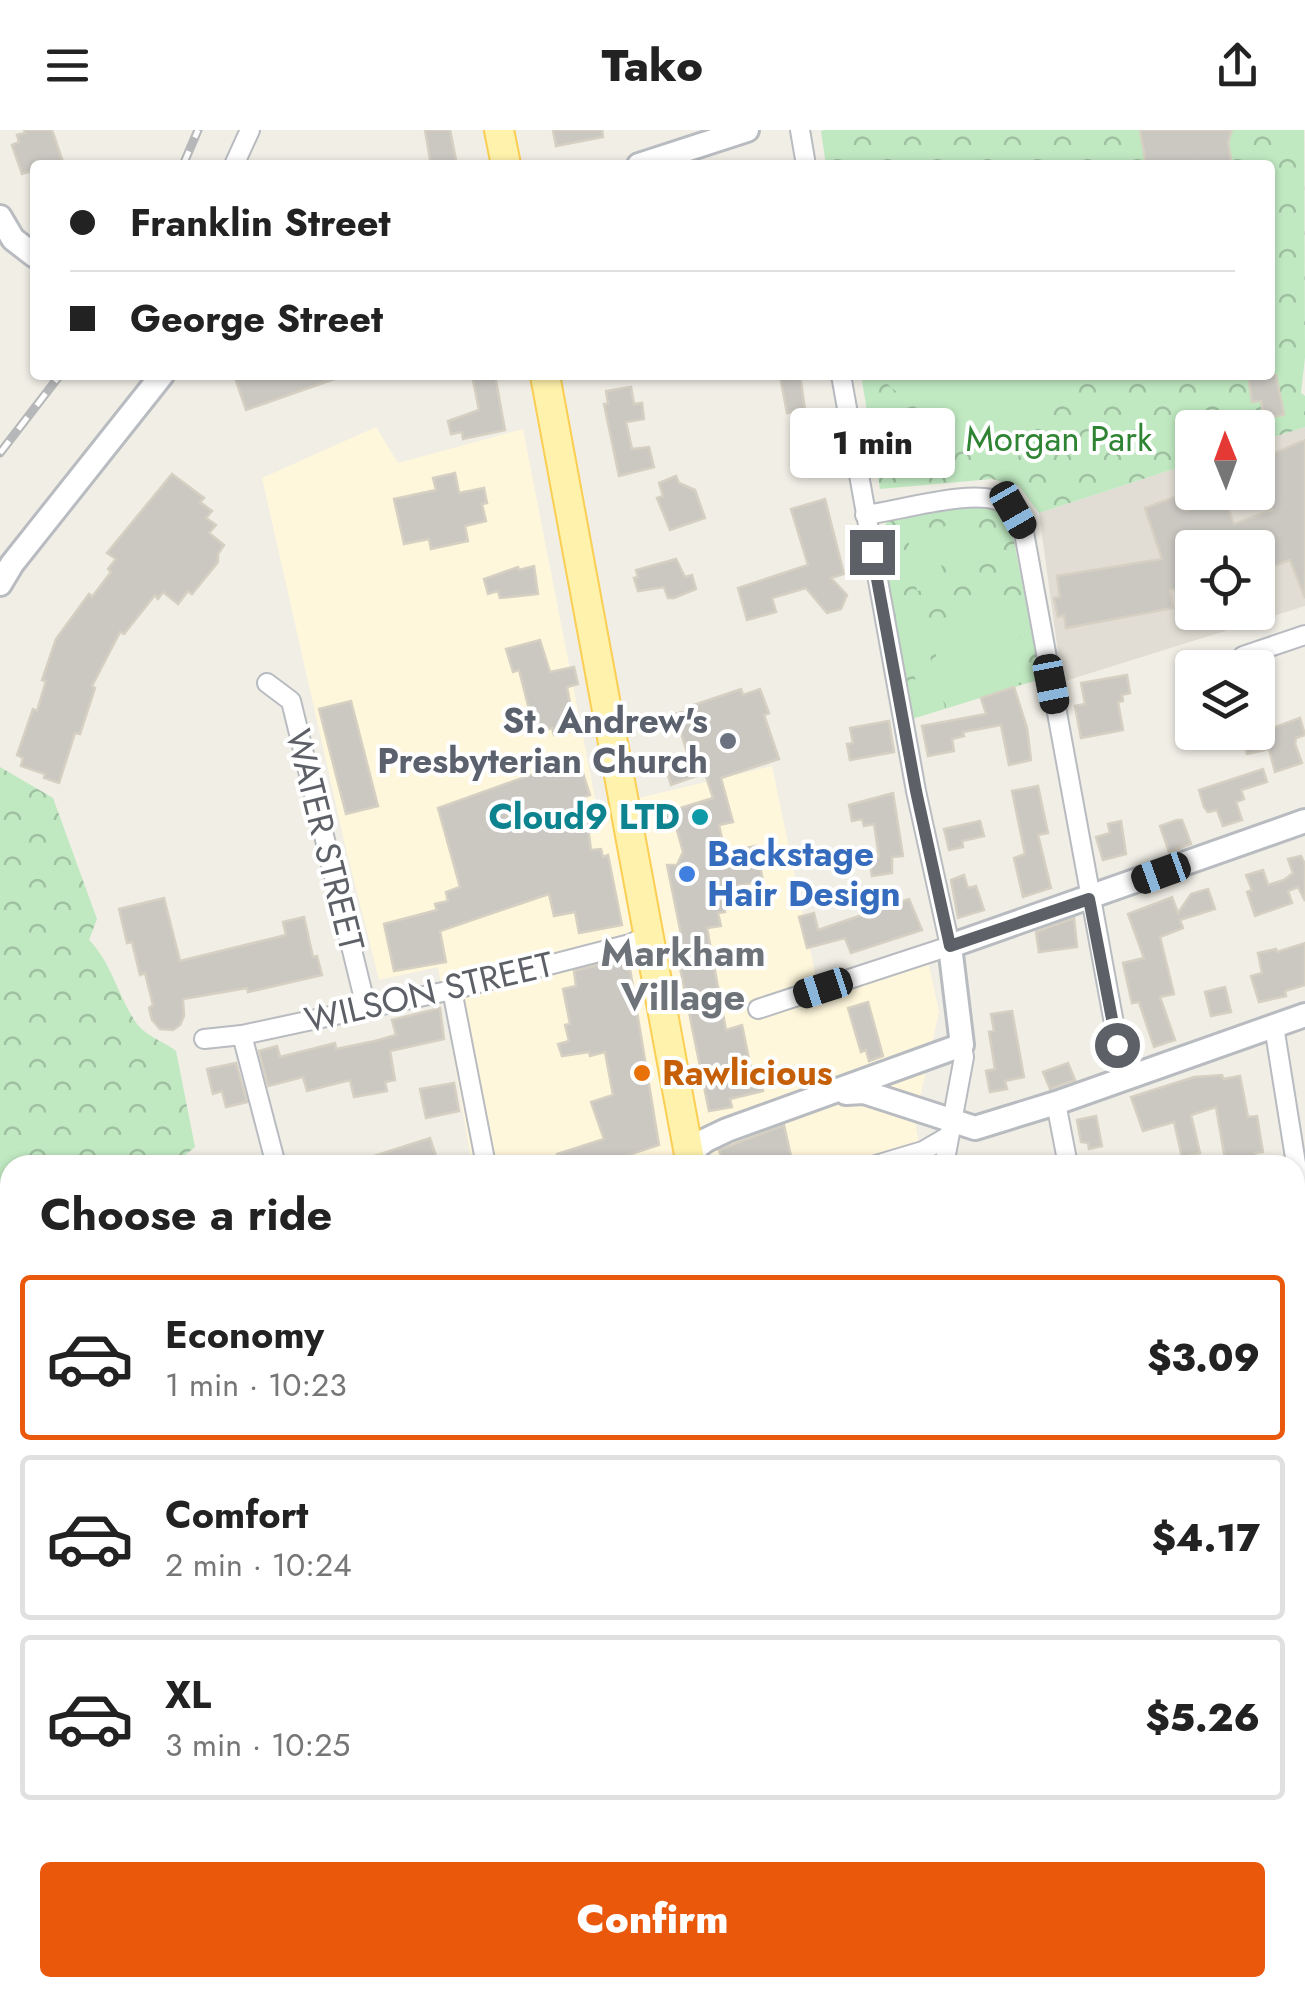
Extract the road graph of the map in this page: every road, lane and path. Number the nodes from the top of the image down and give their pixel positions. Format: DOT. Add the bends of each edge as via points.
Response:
graph roads {
  1 [pos="250,130"];
  2 [pos="499,130"];
  3 [pos="747,130"];
  4 [pos="800,130"];
  5 [pos="236,160"];
  6 [pos="505,160"];
  7 [pos="654,160"];
  8 [pos="805,160"];
  9 [pos="0,217"];
  10 [pos="30,252"];
  11 [pos="158,380"];
  12 [pos="546,380"];
  13 [pos="842,380"];
  14 [pos="865,514"];
  15 [pos="0,584"];
  16 [pos="1305,635"];
  17 [pos="1261,650"];
  18 [pos="268,683"];
  19 [pos="1305,820"];
  20 [pos="1089,899"];
  21 [pos="650,934"];
  22 [pos="950,946"];
  23 [pos="452,990"];
  24 [pos="366,1007"];
  25 [pos="758,1008"];
  26 [pos="1305,1015"];
  27 [pos="1274,1026"];
  28 [pos="242,1036"];
  29 [pos="204,1038"];
  30 [pos="962,1045"];
  31 [pos="1124,1078"];
  32 [pos="832,1093"];
  33 [pos="1056,1103"];
  34 [pos="949,1129"];
  35 [pos="273,1155"];
  36 [pos="484,1155"];
  37 [pos="682,1155"];
  38 [pos="693,1155"];
  39 [pos="911,1155"];
  40 [pos="945,1155"];
  41 [pos="1066,1155"];
  42 [pos="1295,1155"];
  1 -- 5 [label="street"];
  2 -- 6 [label="main road"];
  3 -- 7 [label="street"];
  4 -- 8 [label="street"];
  9 -- 10 [label="street"];
  11 -- 15 [label="street"];
  12 -- 21 [label="main road"];
  13 -- 14 [label="street"];
  14 -- 20 [label="street" via="988,497 1013,510 1023,527"];
  14 -- 22 [label="street"];
  16 -- 17 [label="street"];
  18 -- 24 [label="street, WATER STREET" via="291,701"];
  19 -- 20 [label="street"];
  20 -- 22 [label="street"];
  20 -- 31 [label="street"];
  21 -- 23 [label="street, WILSON STREET"];
  21 -- 37 [label="main road"];
  22 -- 25 [label="street"];
  22 -- 30 [label="street"];
  23 -- 24 [label="street, WILSON STREET"];
  23 -- 36 [label="street"];
  24 -- 28 [label="street, WILSON STREET"];
  26 -- 27 [label="street"];
  27 -- 31 [label="street"];
  27 -- 42 [label="street"];
  28 -- 29 [label="street, WILSON STREET"];
  28 -- 35 [label="street"];
  30 -- 32 [label="street"];
  30 -- 34 [label="street"];
  31 -- 33 [label="street"];
  32 -- 34 [label="street" via="864,1092"];
  32 -- 38 [label="street" via="727,1130"];
  33 -- 34 [label="street" via="975,1128"];
  33 -- 41 [label="street"];
  34 -- 39 [label="street"];
  34 -- 40 [label="street"];
}
